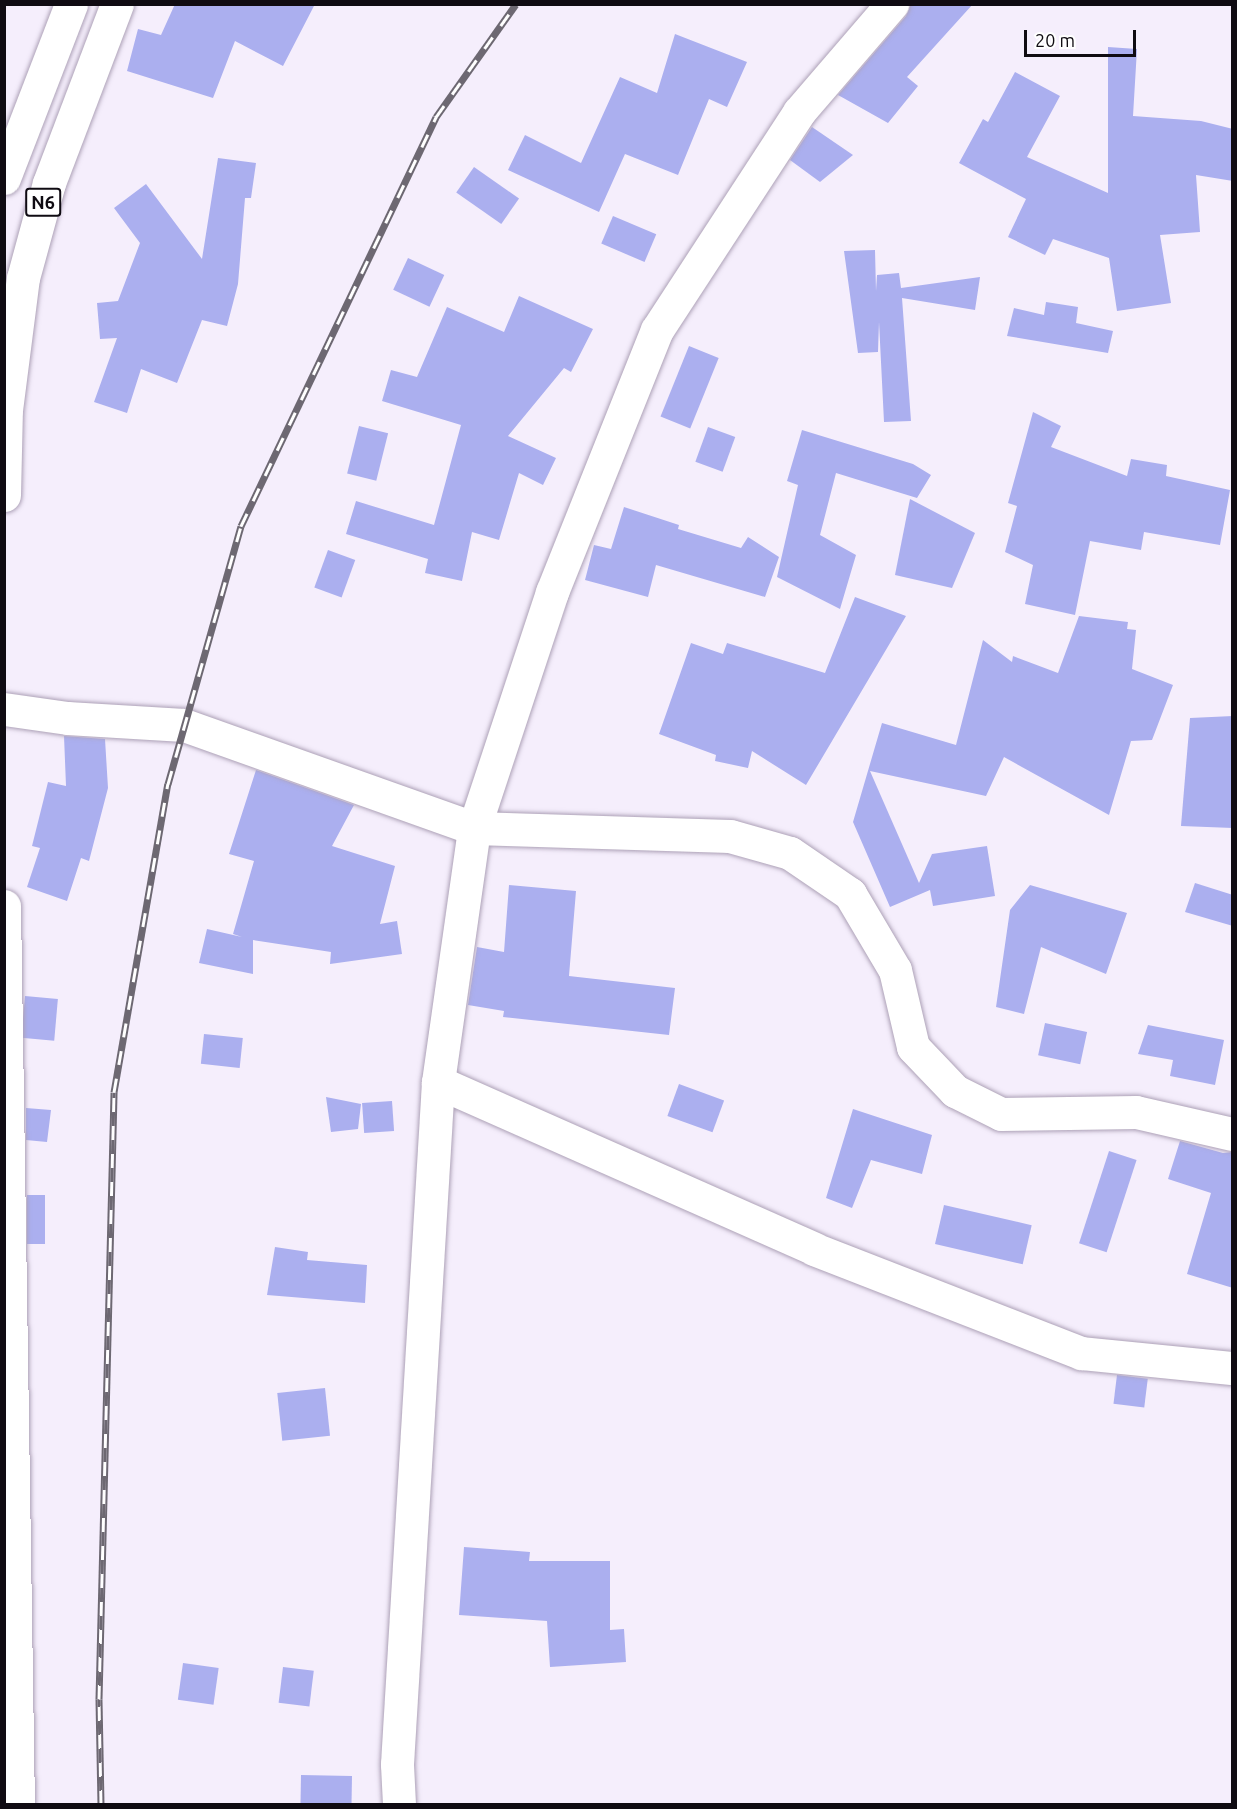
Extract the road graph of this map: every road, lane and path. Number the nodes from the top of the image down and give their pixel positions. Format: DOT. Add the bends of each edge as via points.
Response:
graph roads {
  1 [pos="71,4"];
  2 [pos="117,4"];
  3 [pos="892,4"];
  4 [pos="4,178"];
  5 [pos="4,495"];
  6 [pos="4,710"];
  7 [pos="474,828"];
  8 [pos="4,906"];
  9 [pos="438,1082"];
  10 [pos="1233,1134"];
  11 [pos="1233,1368"];
  12 [pos="18,1804"];
  13 [pos="399,1804"];
  1 -- 4 [label="main road, N6"];
  2 -- 5 [label="main road, N6" via="49,183 22,278 6,410"];
  3 -- 7 [label="main road" via="799,112 657,330 552,592"];
  6 -- 7 [label="main road" via="184,725"];
  7 -- 9 [label="main road"];
  7 -- 10 [label="main road" via="730,836 790,853 850,894 895,970 913,1047 956,1091 1001,1114 1136,1112"];
  8 -- 12 [label="main road"];
  9 -- 11 [label="main road" via="814,1249 1081,1353"];
  9 -- 13 [label="main road" via="397,1764"];
}
